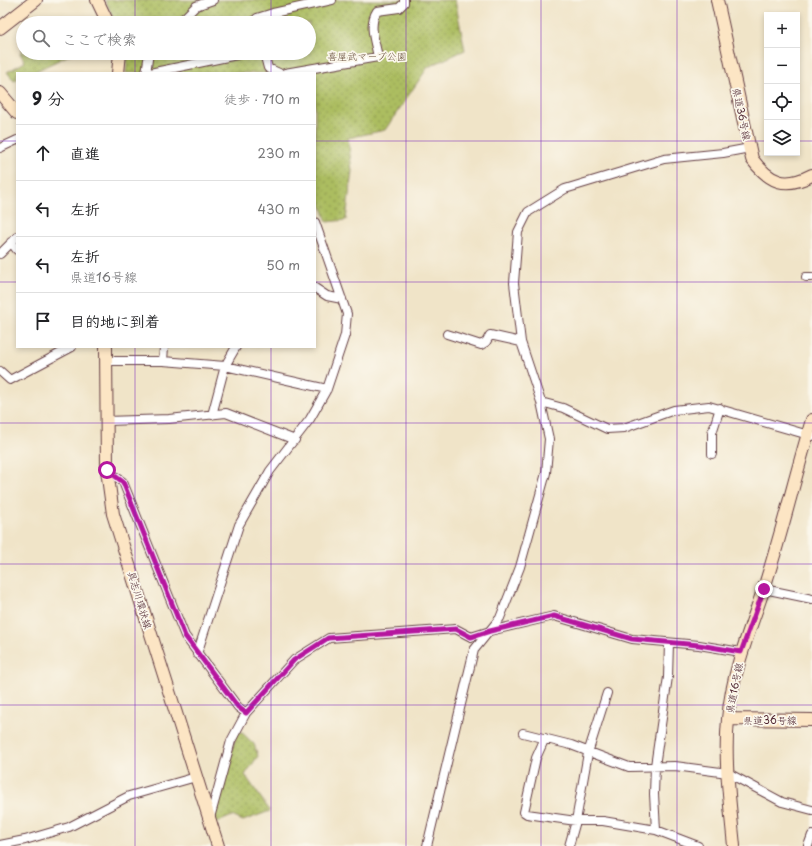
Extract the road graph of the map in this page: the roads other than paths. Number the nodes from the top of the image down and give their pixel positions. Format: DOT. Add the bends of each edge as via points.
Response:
graph roads {
  1 [pos="36,0"];
  2 [pos="97,0"];
  3 [pos="213,0"];
  4 [pos="332,0"];
  5 [pos="404,0"];
  6 [pos="717,0"];
  7 [pos="105,16"];
  8 [pos="185,16"];
  9 [pos="274,16"];
  10 [pos="0,28"];
  11 [pos="119,60"];
  12 [pos="148,60"];
  13 [pos="213,60"];
  14 [pos="266,60"];
  15 [pos="118,72"];
  16 [pos="146,72"];
  17 [pos="155,72"];
  18 [pos="277,72"];
  19 [pos="291,72"];
  20 [pos="0,93"];
  21 [pos="16,112"];
  22 [pos="16,140"];
  23 [pos="0,148"];
  24 [pos="750,148"];
  25 [pos="812,175"];
  26 [pos="316,225"];
  27 [pos="14,240"];
  28 [pos="0,254"];
  29 [pos="316,289"];
  30 [pos="342,299"];
  31 [pos="447,334"];
  32 [pos="521,342"];
  33 [pos="70,348"];
  34 [pos="106,348"];
  35 [pos="164,348"];
  36 [pos="235,348"];
  37 [pos="105,361"];
  38 [pos="164,361"];
  39 [pos="225,366"];
  40 [pos="0,371"];
  41 [pos="327,389"];
  42 [pos="542,402"];
  43 [pos="720,408"];
  44 [pos="212,415"];
  45 [pos="812,420"];
  46 [pos="106,421"];
  47 [pos="810,436"];
  48 [pos="294,440"];
  49 [pos="712,454"];
  50 [pos="107,470"];
  51 [pos="764,589"];
  52 [pos="812,599"];
  53 [pos="490,631"];
  54 [pos="669,643"];
  55 [pos="741,652"];
  56 [pos="197,654"];
  57 [pos="607,693"];
  58 [pos="246,713"];
  59 [pos="728,719"];
  60 [pos="812,720"];
  61 [pos="523,733"];
  62 [pos="545,738"];
  63 [pos="588,753"];
  64 [pos="655,766"];
  65 [pos="728,773"];
  66 [pos="196,777"];
  67 [pos="812,810"];
  68 [pos="209,819"];
  69 [pos="576,821"];
  70 [pos="656,830"];
  71 [pos="812,835"];
  72 [pos="0,845"];
  73 [pos="218,846"];
  74 [pos="427,846"];
  75 [pos="569,846"];
  76 [pos="698,846"];
  77 [pos="734,846"];
  78 [pos="808,846"];
  1 -- 10 [label="main road"];
  2 -- 7 [label="main road"];
  3 -- 8 [label="street" via="196,6"];
  4 -- 9 [label="street"];
  5 -- 19 [label="street" via="404,4 399,8 377,11 374,16 372,28 378,57"];
  6 -- 24 [label="main road, 県道36号線"];
  11 -- 15 [label="main road"];
  12 -- 16 [label="street"];
  13 -- 17 [label="street"];
  14 -- 18 [label="street" via="268,68"];
  20 -- 21 [label="main road"];
  22 -- 23 [label="street"];
  24 -- 25 [label="main road, 県道36号線" via="752,160 762,172 780,182 794,182"];
  24 -- 32 [label="street" via="664,159 565,189 528,212 518,232 514,283"];
  26 -- 30 [label="street"];
  27 -- 28 [label="street"];
  29 -- 30 [label="street" via="327,296"];
  30 -- 41 [label="street" via="347,314 345,335"];
  31 -- 32 [label="street" via="481,346 490,335"];
  32 -- 42 [label="street"];
  33 -- 40 [label="street" via="10,380"];
  34 -- 37 [label="main road, 具志川環状線"];
  35 -- 38 [label="street"];
  36 -- 39 [label="street"];
  37 -- 38 [label="street"];
  37 -- 46 [label="main road, 具志川環状線"];
  38 -- 39 [label="street"];
  39 -- 41 [label="street"];
  39 -- 44 [label="street"];
  41 -- 48 [label="street" via="310,419"];
  42 -- 43 [label="street" via="563,408 607,429 624,428 674,410 709,406"];
  42 -- 53 [label="street" via="549,439 546,473 520,567 500,618"];
  43 -- 47 [label="street"];
  43 -- 49 [label="street" via="712,432"];
  44 -- 46 [label="street"];
  44 -- 48 [label="street" via="226,413"];
  45 -- 47 [label="main road, 県道16号線"];
  46 -- 50 [label="main road, 具志川環状線"];
  47 -- 51 [label="main road, 県道16号線"];
  48 -- 56 [label="street" via="270,472 239,525"];
  50 -- 56 [label="street" via="123,482 185,636"];
  50 -- 66 [label="main road, 具志川環状線" via="114,514"];
  51 -- 52 [label="street"];
  51 -- 55 [label="main road, 県道16号線"];
  53 -- 54 [label="street" via="554,616 632,639"];
  53 -- 58 [label="street" via="471,637 456,629 328,638 294,660"];
  53 -- 74 [label="street" via="474,650"];
  54 -- 55 [label="street"];
  54 -- 64 [label="street" via="668,677"];
  55 -- 59 [label="main road, 県道16号線" via="731,690"];
  56 -- 58 [label="street" via="238,707"];
  57 -- 63 [label="street"];
  58 -- 68 [label="street" via="231,741"];
  59 -- 60 [label="main road, 県道36号線"];
  59 -- 65 [label="main road, 県道16号線"];
  61 -- 62 [label="street"];
  62 -- 63 [label="street"];
  62 -- 69 [label="street" via="536,758 524,812"];
  63 -- 64 [label="street" via="629,767"];
  63 -- 69 [label="street"];
  64 -- 65 [label="street"];
  64 -- 70 [label="street"];
  65 -- 67 [label="street" via="782,802"];
  65 -- 77 [label="main road, 県道16号線"];
  66 -- 68 [label="main road, 具志川環状線"];
  66 -- 72 [label="street" via="129,796 70,827"];
  68 -- 73 [label="main road, 具志川環状線"];
  69 -- 70 [label="street" via="603,821"];
  69 -- 75 [label="street"];
  70 -- 76 [label="street"];
  71 -- 78 [label="street"];
}
